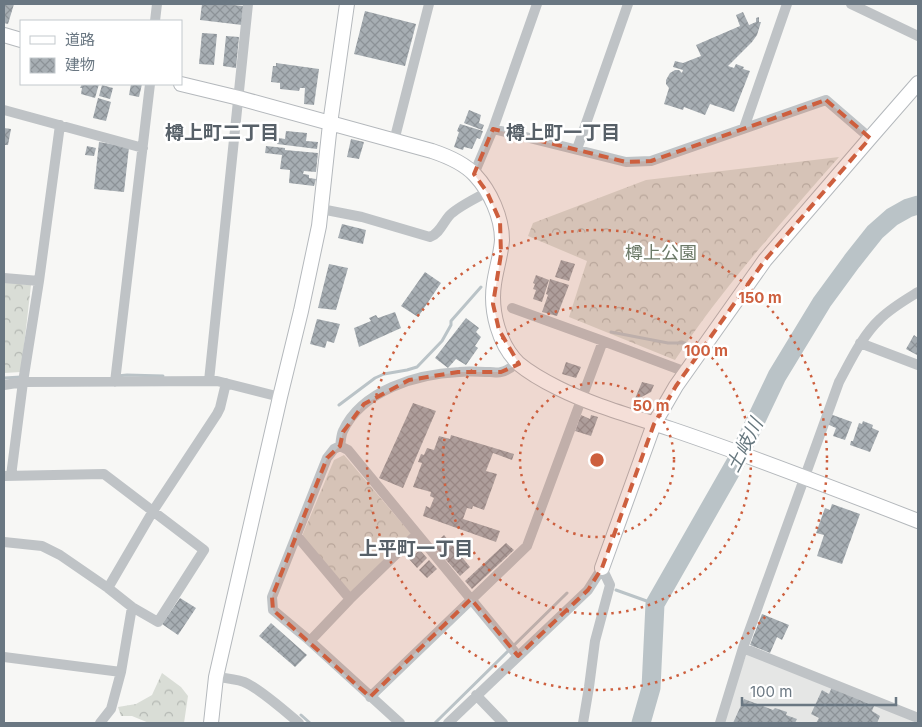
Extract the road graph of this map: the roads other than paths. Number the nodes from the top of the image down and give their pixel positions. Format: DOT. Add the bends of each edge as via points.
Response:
graph roads {
  1 [pos="154,4"];
  2 [pos="248,4"];
  3 [pos="347,4"];
  4 [pos="429,4"];
  5 [pos="537,4"];
  6 [pos="628,4"];
  7 [pos="788,4"];
  8 [pos="851,4"];
  9 [pos="155,20"];
  10 [pos="4,35"];
  11 [pos="918,36"];
  12 [pos="20,40"];
  13 [pos="918,83"];
  14 [pos="182,84"];
  15 [pos="150,85"];
  16 [pos="239,98"];
  17 [pos="4,110"];
  18 [pos="330,124"];
  19 [pos="60,126"];
  20 [pos="744,128"];
  21 [pos="494,129"];
  22 [pos="870,138"];
  23 [pos="394,141"];
  24 [pos="143,148"];
  25 [pos="577,149"];
  26 [pos="474,174"];
  27 [pos="487,192"];
  28 [pos="321,209"];
  29 [pos="4,278"];
  30 [pos="39,281"];
  31 [pos="918,292"];
  32 [pos="512,308"];
  33 [pos="603,340"];
  34 [pos="860,343"];
  35 [pos="518,362"];
  36 [pos="918,365"];
  37 [pos="686,372"];
  38 [pos="209,381"];
  39 [pos="24,382"];
  40 [pos="115,382"];
  41 [pos="226,383"];
  42 [pos="4,384"];
  43 [pos="280,398"];
  44 [pos="580,399"];
  45 [pos="654,424"];
  46 [pos="340,446"];
  47 [pos="8,476"];
  48 [pos="805,477"];
  49 [pos="153,511"];
  50 [pos="918,521"];
  51 [pos="417,534"];
  52 [pos="297,536"];
  53 [pos="4,542"];
  54 [pos="602,568"];
  55 [pos="108,588"];
  56 [pos="350,599"];
  57 [pos="470,599"];
  58 [pos="132,607"];
  59 [pos="310,641"];
  60 [pos="743,648"];
  61 [pos="514,651"];
  62 [pos="4,657"];
  63 [pos="121,672"];
  64 [pos="216,677"];
  65 [pos="476,695"];
  66 [pos="370,697"];
  67 [pos="918,717"];
  68 [pos="100,723"];
  69 [pos="211,723"];
  70 [pos="299,723"];
  71 [pos="400,723"];
  72 [pos="448,723"];
  73 [pos="503,723"];
  74 [pos="583,723"];
  75 [pos="720,723"];
  1 -- 9 [label="street"];
  2 -- 16 [label="street"];
  3 -- 18 [label="street"];
  4 -- 23 [label="street"];
  5 -- 21 [label="street"];
  6 -- 25 [label="street"];
  7 -- 20 [label="street"];
  8 -- 11 [label="street"];
  10 -- 12 [label="street"];
  13 -- 22 [label="street"];
  14 -- 16 [label="street"];
  15 -- 24 [label="street"];
  16 -- 18 [label="street"];
  16 -- 38 [label="street"];
  17 -- 19 [label="street"];
  18 -- 23 [label="street"];
  18 -- 28 [label="street"];
  19 -- 24 [label="street"];
  19 -- 30 [label="street"];
  20 -- 22 [label="street" via="826,100"];
  20 -- 25 [label="street" via="651,161 626,162"];
  21 -- 25 [label="street"];
  21 -- 26 [label="street"];
  22 -- 37 [label="street" via="765,260"];
  23 -- 26 [label="street" via="445,155"];
  24 -- 40 [label="street"];
  26 -- 27 [label="street"];
  27 -- 28 [label="street" via="455,211 430,237"];
  27 -- 35 [label="street" via="500,221 502,237 494,287 495,318 503,340"];
  28 -- 43 [label="street"];
  29 -- 30 [label="street"];
  30 -- 39 [label="street"];
  31 -- 34 [label="street" via="879,319"];
  32 -- 33 [label="street"];
  33 -- 37 [label="street"];
  33 -- 44 [label="street"];
  34 -- 36 [label="street"];
  34 -- 48 [label="street" via="839,382"];
  35 -- 44 [label="street" via="532,375"];
  35 -- 46 [label="street" via="501,372 435,375 409,380 384,391 364,404 351,419 342,432"];
  37 -- 45 [label="street"];
  38 -- 40 [label="street"];
  38 -- 41 [label="street"];
  39 -- 40 [label="street"];
  39 -- 42 [label="street"];
  39 -- 47 [label="street"];
  41 -- 43 [label="street"];
  41 -- 49 [label="street" via="217,414"];
  43 -- 64 [label="street"];
  44 -- 45 [label="street"];
  44 -- 57 [label="street" via="527,546"];
  45 -- 48 [label="street"];
  45 -- 54 [label="street"];
  46 -- 51 [label="street" via="348,450"];
  46 -- 52 [label="street" via="328,458"];
  47 -- 49 [label="street" via="104,474"];
  48 -- 50 [label="street"];
  48 -- 60 [label="street"];
  49 -- 55 [label="street"];
  49 -- 58 [label="street" via="204,550 158,622"];
  51 -- 56 [label="street"];
  51 -- 57 [label="street"];
  52 -- 56 [label="street"];
  52 -- 59 [label="street" via="272,597 273,610"];
  53 -- 55 [label="street" via="42,546"];
  54 -- 61 [label="street" via="588,590"];
  54 -- 74 [label="street" via="610,585 595,641"];
  55 -- 58 [label="street"];
  56 -- 59 [label="street"];
  57 -- 61 [label="street"];
  57 -- 66 [label="street"];
  58 -- 63 [label="street"];
  59 -- 66 [label="street"];
  60 -- 67 [label="street"];
  60 -- 75 [label="street"];
  61 -- 65 [label="street"];
  62 -- 63 [label="street"];
  63 -- 68 [label="street" via="111,709"];
  64 -- 69 [label="street"];
  64 -- 70 [label="street" via="250,685"];
  65 -- 72 [label="street"];
  65 -- 73 [label="street"];
  66 -- 71 [label="street"];
}
